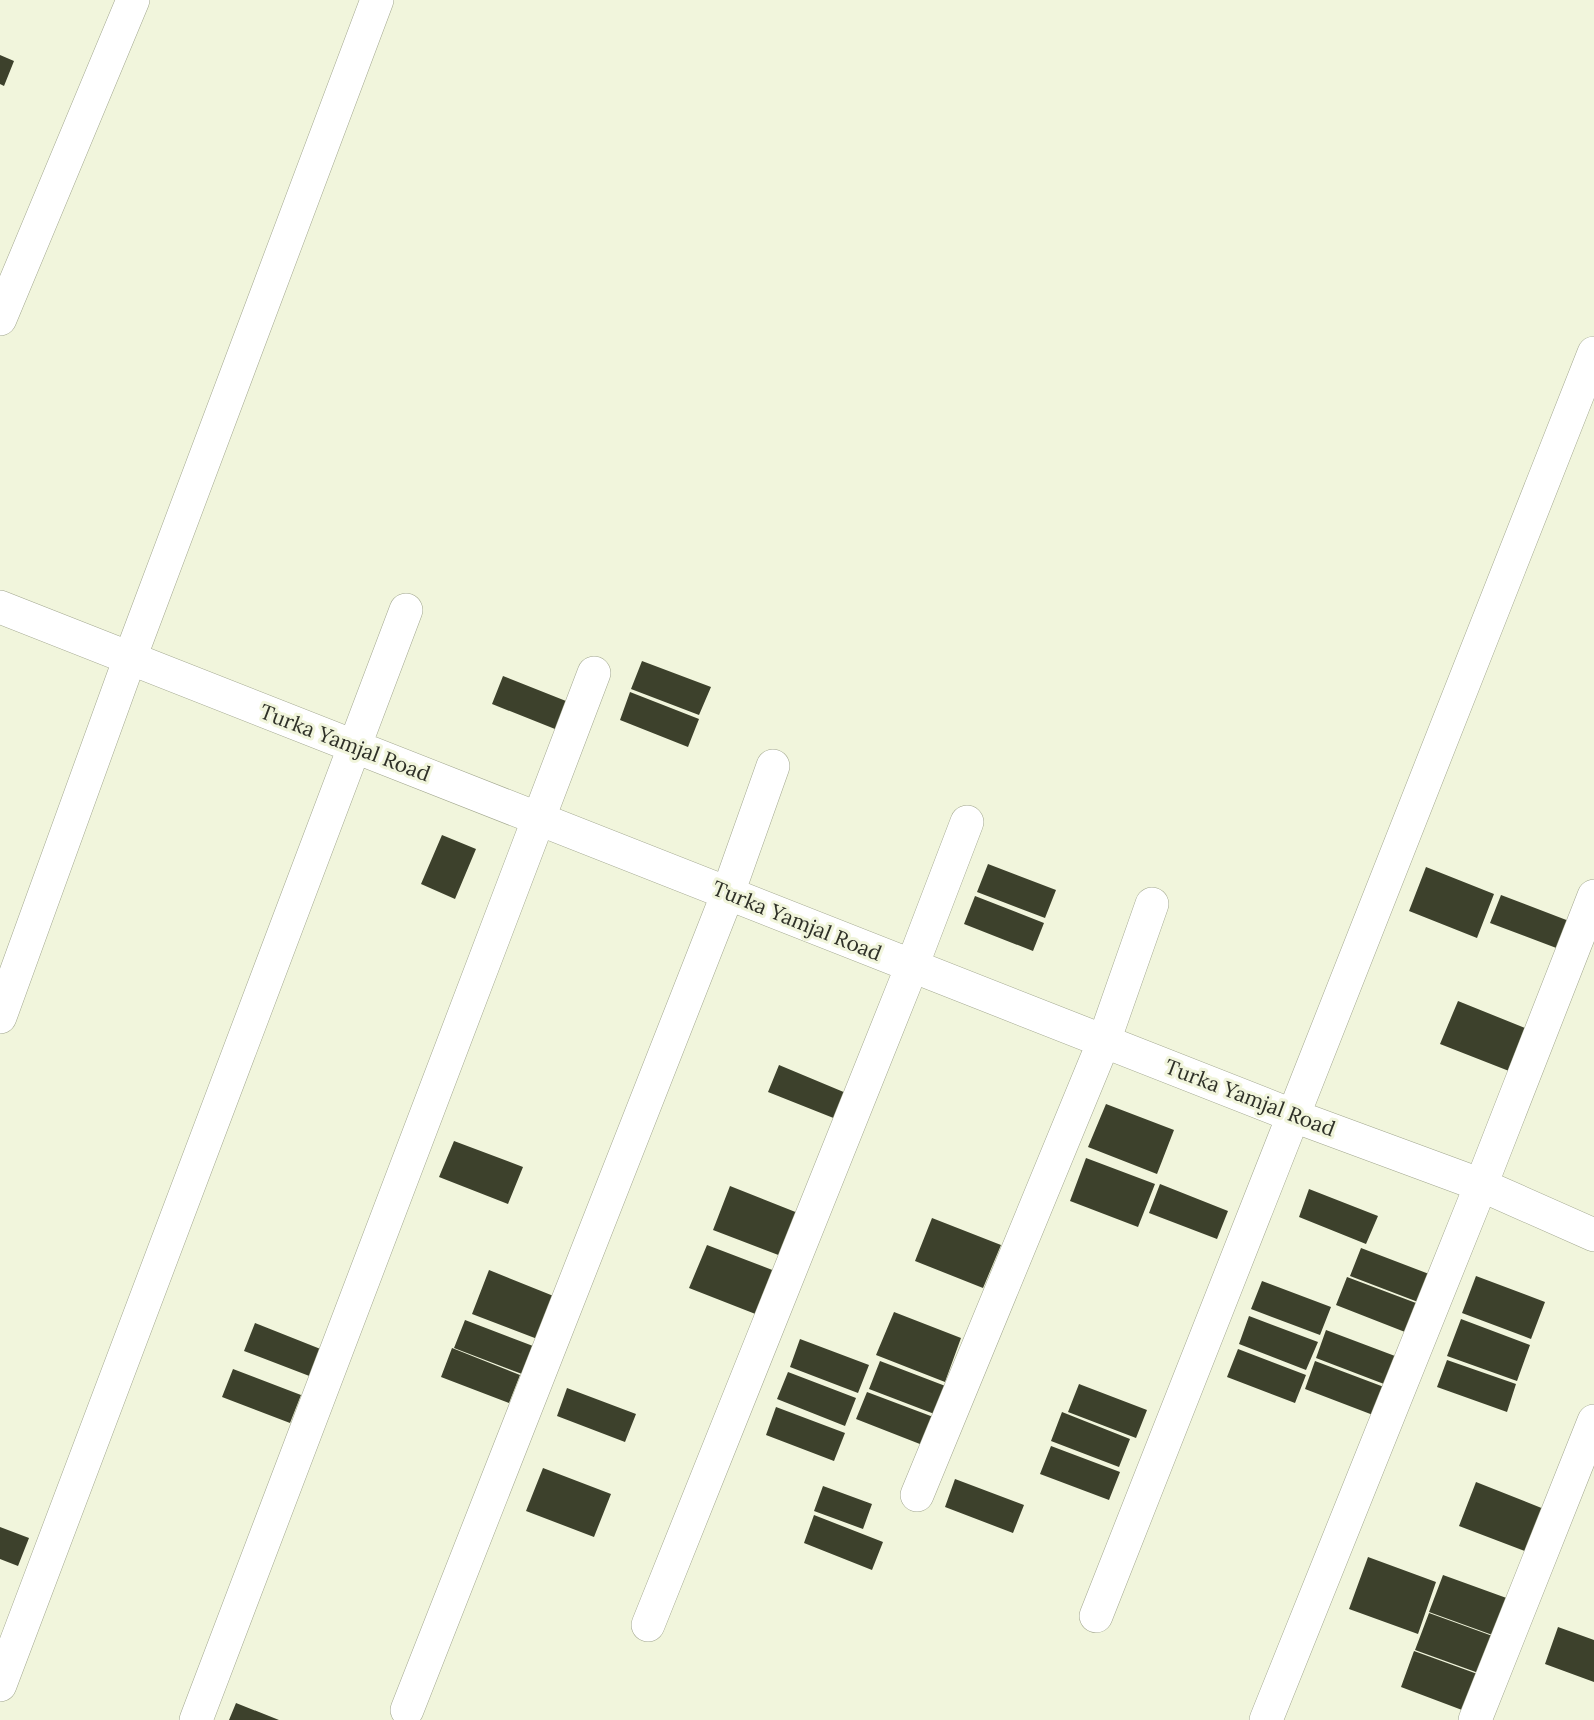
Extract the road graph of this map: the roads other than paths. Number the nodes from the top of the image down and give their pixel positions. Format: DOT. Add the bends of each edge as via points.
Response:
graph roads {
  1 [pos="133,0"];
  2 [pos="377,0"];
  3 [pos="0,319"];
  4 [pos="1594,353"];
  5 [pos="0,607"];
  6 [pos="406,610"];
  7 [pos="130,658"];
  8 [pos="594,673"];
  9 [pos="353,746"];
  10 [pos="773,766"];
  11 [pos="539,819"];
  12 [pos="966,822"];
  13 [pos="728,893"];
  14 [pos="1594,896"];
  15 [pos="1152,904"];
  16 [pos="912,966"];
  17 [pos="0,1017"];
  18 [pos="1104,1041"];
  19 [pos="1294,1116"];
  20 [pos="1481,1185"];
  21 [pos="1594,1235"];
  22 [pos="1594,1421"];
  23 [pos="917,1495"];
  24 [pos="1096,1616"];
  25 [pos="648,1625"];
  26 [pos="0,1685"];
  27 [pos="408,1710"];
  28 [pos="196,1720"];
  29 [pos="1266,1720"];
  30 [pos="1475,1720"];
  1 -- 3 [label="street"];
  2 -- 7 [label="street"];
  4 -- 19 [label="street"];
  5 -- 7 [label="street, Turka Yamjal Road"];
  6 -- 9 [label="street"];
  7 -- 9 [label="street, Turka Yamjal Road"];
  7 -- 17 [label="street"];
  8 -- 11 [label="street"];
  9 -- 11 [label="street, Turka Yamjal Road"];
  9 -- 26 [label="street"];
  10 -- 13 [label="street"];
  11 -- 13 [label="street, Turka Yamjal Road"];
  11 -- 28 [label="street"];
  12 -- 16 [label="street"];
  13 -- 16 [label="street, Turka Yamjal Road"];
  13 -- 27 [label="street"];
  14 -- 20 [label="street"];
  15 -- 18 [label="street"];
  16 -- 18 [label="street, Turka Yamjal Road"];
  16 -- 25 [label="street"];
  18 -- 19 [label="street, Turka Yamjal Road"];
  18 -- 23 [label="street"];
  19 -- 20 [label="street, Turka Yamjal Road"];
  19 -- 24 [label="street"];
  20 -- 21 [label="street, Turka Yamjal Road"];
  20 -- 29 [label="street"];
  22 -- 30 [label="street"];
}
